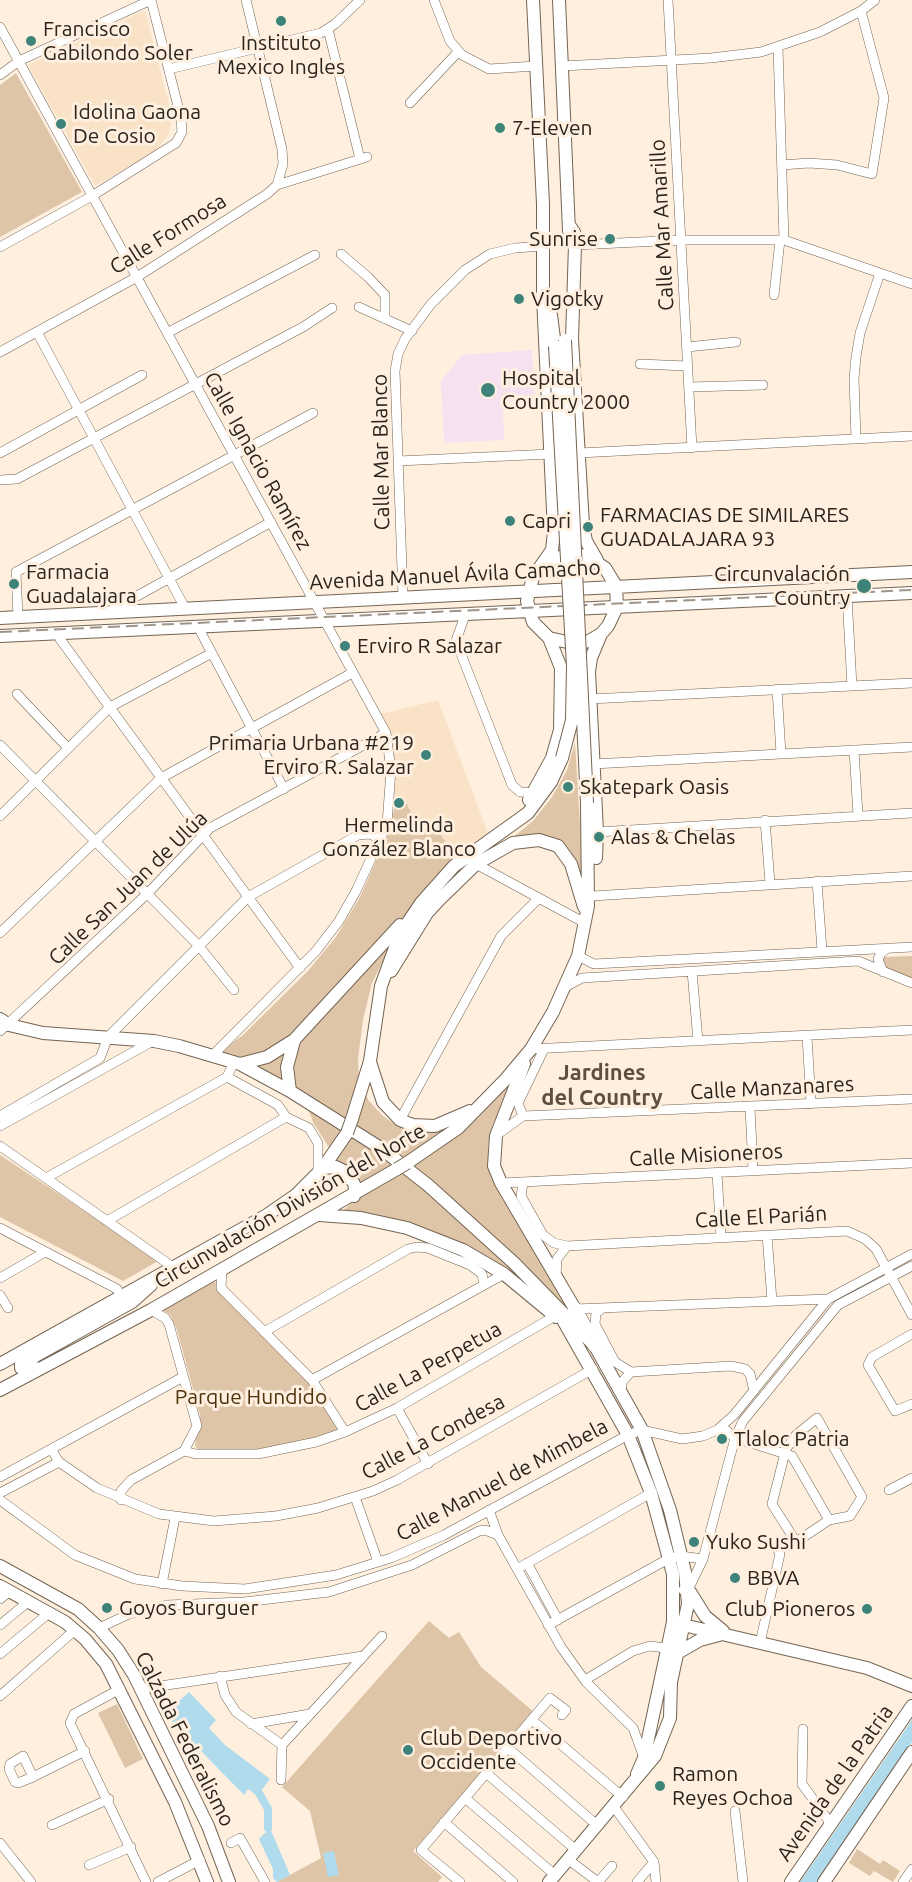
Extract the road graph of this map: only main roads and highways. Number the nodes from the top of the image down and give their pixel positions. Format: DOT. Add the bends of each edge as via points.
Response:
graph roads {
  1 [pos="533,0"];
  2 [pos="559,0"];
  3 [pos="569,225"];
  4 [pos="544,269"];
  5 [pos="560,343"];
  6 [pos="582,510"];
  7 [pos="554,513"];
  8 [pos="597,561"];
  9 [pos="541,566"];
  10 [pos="912,572"];
  11 [pos="616,586"];
  12 [pos="528,590"];
  13 [pos="912,593"];
  14 [pos="617,607"];
  15 [pos="529,611"];
  16 [pos="0,618"];
  17 [pos="601,634"];
  18 [pos="0,636"];
  19 [pos="549,638"];
  20 [pos="560,660"];
  21 [pos="591,661"];
  22 [pos="505,830"];
  23 [pos="591,901"];
  24 [pos="414,912"];
  25 [pos="585,923"];
  26 [pos="381,986"];
  27 [pos="0,1012"];
  28 [pos="8,1024"];
  29 [pos="294,1040"];
  30 [pos="538,1049"];
  31 [pos="370,1060"];
  32 [pos="237,1063"];
  33 [pos="290,1090"];
  34 [pos="481,1106"];
  35 [pos="320,1171"];
  36 [pos="354,1196"];
  37 [pos="318,1215"];
  38 [pos="173,1267"];
  39 [pos="574,1309"];
  40 [pos="555,1311"];
  41 [pos="595,1346"];
  42 [pos="0,1364"];
  43 [pos="45,1366"];
  44 [pos="0,1390"];
  45 [pos="676,1557"];
  46 [pos="0,1566"];
  47 [pos="688,1590"];
  48 [pos="3,1592"];
  49 [pos="679,1624"];
  50 [pos="726,1635"];
  51 [pos="673,1650"];
  52 [pos="912,1686"];
  53 [pos="912,1706"];
  54 [pos="670,1718"];
  55 [pos="651,1723"];
  56 [pos="912,1752"];
  57 [pos="647,1761"];
  58 [pos="552,1879"];
  59 [pos="207,1882"];
  60 [pos="229,1882"];
  61 [pos="791,1882"];
  62 [pos="824,1882"];
  1 -- 4 [label="main road"];
  2 -- 3 [label="main road"];
  3 -- 5 [label="main road" via="570,294"];
  3 -- 6 [label="main road" via="575,245 572,339"];
  4 -- 5 [label="main road"];
  4 -- 7 [label="main road"];
  5 -- 22 [label="main road, Circunvalación División del Norte, bridge" via="572,720 551,782 528,813"];
  5 -- 23 [label="main road, Circunvalación División del Norte, bridge"];
  6 -- 7 [label="main road" via="578,521 568,526 558,522"];
  6 -- 8 [label="main road" via="586,542"];
  7 -- 9 [label="main road" via="552,550"];
  8 -- 9 [label="main road" via="574,554 551,559"];
  8 -- 11 [label="main road"];
  9 -- 12 [label="main road"];
  10 -- 11 [label="main road, Avenida Manuel Ávila Camacho"];
  11 -- 12 [label="main road, Avenida Manuel Ávila Camacho"];
  11 -- 14 [label="main road"];
  12 -- 15 [label="main road"];
  12 -- 16 [label="main road, Avenida Manuel Ávila Camacho"];
  13 -- 14 [label="main road, Avenida Manuel Ávila Camacho"];
  14 -- 15 [label="main road, Avenida Manuel Ávila Camacho"];
  14 -- 17 [label="main road"];
  15 -- 18 [label="main road, Avenida Manuel Ávila Camacho"];
  15 -- 19 [label="main road" via="540,631"];
  17 -- 19 [label="main road" via="576,644"];
  17 -- 21 [label="main road"];
  19 -- 20 [label="main road"];
  20 -- 21 [label="main road" via="574,652"];
  20 -- 22 [label="main road" via="560,730 552,758 535,793"];
  21 -- 23 [label="main road" via="597,832"];
  22 -- 24 [label="main road, Circunvalación División del Norte" via="454,866"];
  23 -- 25 [label="main road, Circunvalación División del Norte"];
  24 -- 26 [label="main road, Circunvalación División del Norte" via="400,934"];
  24 -- 29 [label="main road"];
  25 -- 26 [label="main road" via="571,864 554,844 521,841 477,864 427,914"];
  25 -- 30 [label="main road, Circunvalación División del Norte" via="578,956"];
  26 -- 31 [label="main road, Circunvalación División del Norte"];
  27 -- 28 [label="main road"];
  28 -- 32 [label="main road" via="43,1033 154,1041"];
  29 -- 32 [label="main road" via="267,1057"];
  29 -- 33 [label="main road" via="287,1067"];
  30 -- 34 [label="main road, Circunvalación División del Norte"];
  30 -- 39 [label="main road" via="496,1136 493,1157 501,1183"];
  31 -- 34 [label="main road" via="382,1102 400,1120 435,1126"];
  31 -- 35 [label="main road, Circunvalación División del Norte, bridge" via="347,1133"];
  32 -- 33 [label="main road"];
  33 -- 40 [label="main road" via="392,1156 482,1233"];
  34 -- 36 [label="main road, Circunvalación División del Norte" via="458,1128"];
  35 -- 36 [label="main road" via="336,1167 348,1173 355,1186"];
  35 -- 38 [label="main road, Circunvalación División del Norte" via="296,1195 267,1215"];
  36 -- 37 [label="main road, Circunvalación División del Norte"];
  37 -- 40 [label="main road" via="362,1218 407,1228 463,1250"];
  37 -- 43 [label="main road, Circunvalación División del Norte"];
  38 -- 42 [label="main road, Circunvalación División del Norte"];
  38 -- 43 [label="main road" via="132,1302 21,1364 27,1372"];
  39 -- 41 [label="highway"];
  40 -- 41 [label="main road"];
  40 -- 45 [label="main road" via="593,1369 628,1435"];
  41 -- 45 [label="main road" via="642,1430 670,1510"];
  43 -- 44 [label="main road, Circunvalación División del Norte"];
  45 -- 47 [label="main road"];
  45 -- 49 [label="main road"];
  46 -- 60 [label="main road, Calzada Federalismo" via="67,1602 118,1650 208,1826"];
  47 -- 49 [label="main road"];
  47 -- 50 [label="main road" via="709,1621"];
  48 -- 59 [label="main road, Calzada Federalismo" via="50,1612 100,1655 120,1689"];
  49 -- 50 [label="main road"];
  49 -- 51 [label="main road"];
  50 -- 51 [label="main road"];
  50 -- 52 [label="main road" via="867,1668"];
  51 -- 54 [label="main road"];
  51 -- 55 [label="main road"];
  53 -- 61 [label="main road, Avenida de la Patria"];
  54 -- 55 [label="main road"];
  54 -- 57 [label="main road" via="663,1741"];
  55 -- 57 [label="main road"];
  56 -- 62 [label="main road"];
  57 -- 58 [label="main road" via="623,1797"];
}
